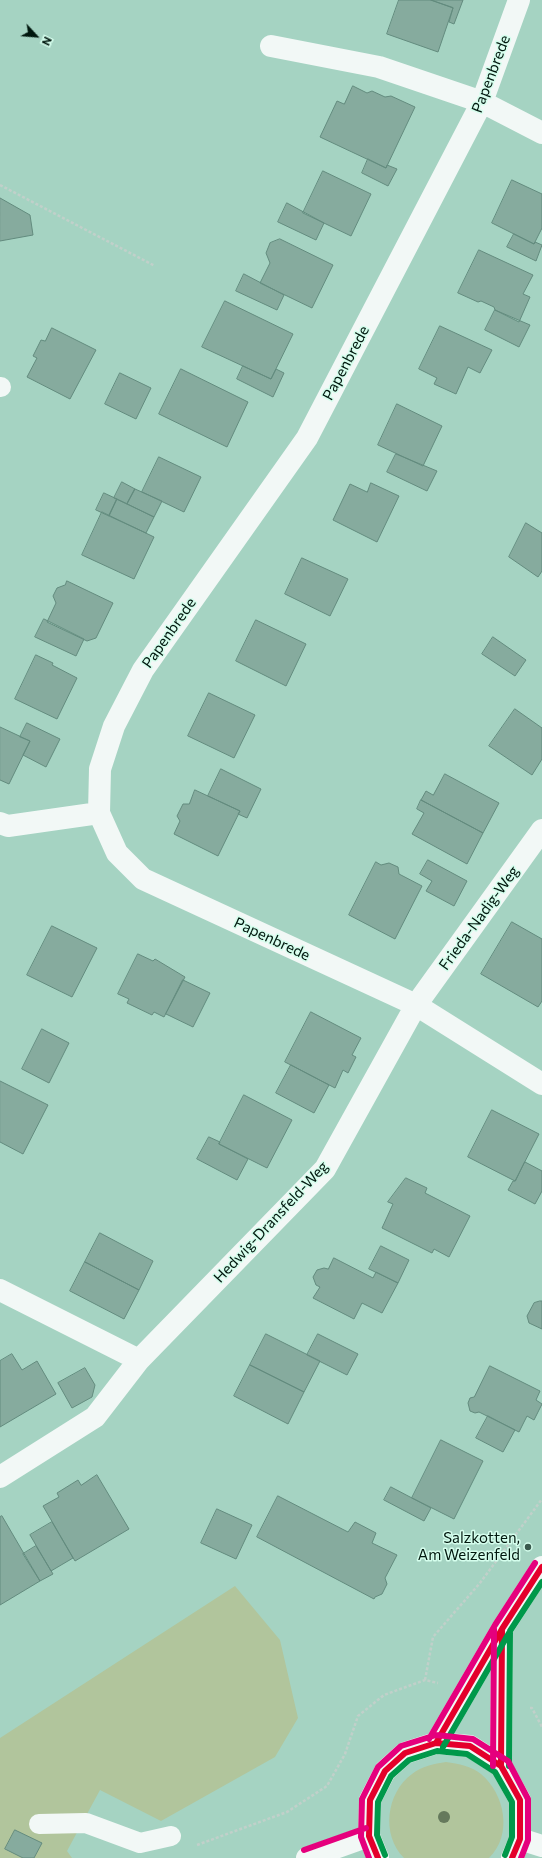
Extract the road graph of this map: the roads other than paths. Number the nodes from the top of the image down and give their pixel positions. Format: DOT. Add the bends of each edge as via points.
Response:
graph roads {
  1 [pos="519,0"];
  2 [pos="271,46"];
  3 [pos="482,102"];
  4 [pos="542,132"];
  5 [pos="99,813"];
  6 [pos="0,823"];
  7 [pos="542,830"];
  8 [pos="416,1005"];
  9 [pos="542,1084"];
  10 [pos="0,1290"];
  11 [pos="138,1360"];
  12 [pos="0,1477"];
  13 [pos="542,1567"];
  14 [pos="502,1629"];
  15 [pos="436,1743"];
  16 [pos="501,1766"];
  17 [pos="39,1824"];
  18 [pos="171,1836"];
  19 [pos="369,1836"];
  20 [pos="542,1846"];
  21 [pos="516,1849"];
  22 [pos="307,1858"];
  23 [pos="378,1858"];
  1 -- 3 [label="street, Papenbrede"];
  2 -- 3 [label="street" via="379,67"];
  3 -- 4 [label="street"];
  3 -- 5 [label="street, Papenbrede" via="307,438 143,670 114,726 100,769"];
  5 -- 6 [label="street" via="8,826"];
  5 -- 8 [label="street, Papenbrede" via="117,853 143,879"];
  7 -- 8 [label="street, Frieda-Nadig-Weg"];
  8 -- 9 [label="street, Papenbrede"];
  8 -- 11 [label="street, Hedwig-Dransfeld-Weg" via="325,1169"];
  10 -- 11 [label="street"];
  11 -- 12 [label="street, Hedwig-Dransfeld-Weg" via="95,1417"];
  13 -- 14 [label="street"];
  14 -- 15 [label="street"];
  14 -- 16 [label="street"];
  15 -- 16 [label="street" via="470,1746"];
  15 -- 19 [label="street" via="405,1753 385,1771 370,1800"];
  16 -- 21 [label="street" via="520,1800"];
  17 -- 18 [label="lane" via="86,1823 140,1843"];
  19 -- 22 [label="street"];
  19 -- 23 [label="street"];
  20 -- 21 [label="street"];
}
